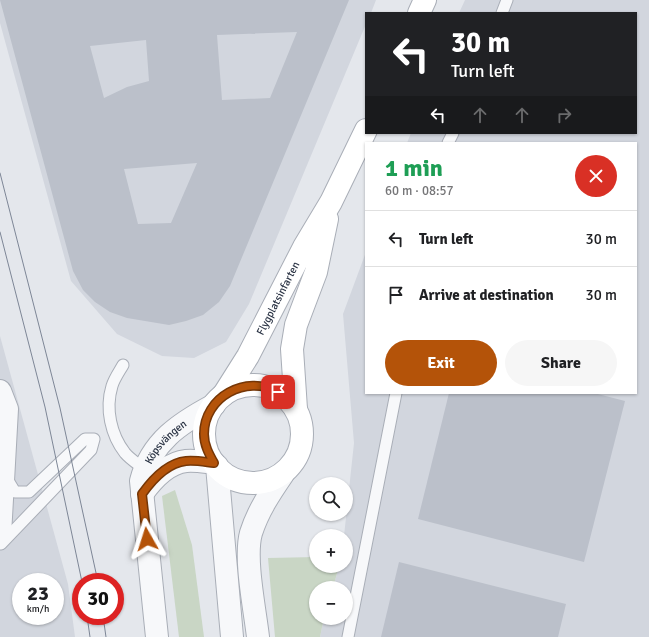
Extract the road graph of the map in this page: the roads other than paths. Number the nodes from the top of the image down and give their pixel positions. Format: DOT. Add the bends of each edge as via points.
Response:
graph roads {
  1 [pos="426,0"];
  2 [pos="507,0"];
  3 [pos="420,12"];
  4 [pos="502,12"];
  5 [pos="365,132"];
  6 [pos="331,202"];
  7 [pos="123,365"];
  8 [pos="0,391"];
  9 [pos="396,394"];
  10 [pos="219,400"];
  11 [pos="296,409"];
  12 [pos="215,465"];
  13 [pos="144,469"];
  14 [pos="4,473"];
  15 [pos="282,474"];
  16 [pos="142,494"];
  17 [pos="0,535"];
  18 [pos="0,545"];
  19 [pos="157,637"];
  20 [pos="232,637"];
  21 [pos="258,637"];
  22 [pos="348,637"];
  1 -- 3 [label="street"];
  2 -- 4 [label="lane"];
  5 -- 6 [label="street, Flygplatsinfarten"];
  6 -- 10 [label="street, Flygplatsinfarten" via="304,247 248,356"];
  6 -- 11 [label="street, Flygplatsinfarten" via="316,272 296,325 293,341 292,374"];
  7 -- 13 [label="lane" via="112,386 108,404 110,423 126,454"];
  8 -- 14 [label="street" via="7,409"];
  9 -- 22 [label="lane"];
  10 -- 11 [label="street" via="238,387 254,385 271,388 285,396"];
  10 -- 12 [label="street" via="207,419 204,434 207,450"];
  10 -- 13 [label="street, Köpsvängen" via="187,419 165,437"];
  11 -- 15 [label="street" via="302,426 302,444 295,461"];
  12 -- 15 [label="street" via="231,478 248,483 266,482"];
  12 -- 16 [label="street, Köpsvängen" via="186,461 174,465 154,479"];
  12 -- 20 [label="street"];
  13 -- 16 [label="street, Köpsvängen" via="141,481"];
  14 -- 17 [label="street"];
  14 -- 18 [label="lane" via="15,492 29,492 85,439 94,439 91,450"];
  15 -- 21 [label="street" via="260,511 251,535 250,571"];
  16 -- 19 [label="street, Köpsvängen"];
}
